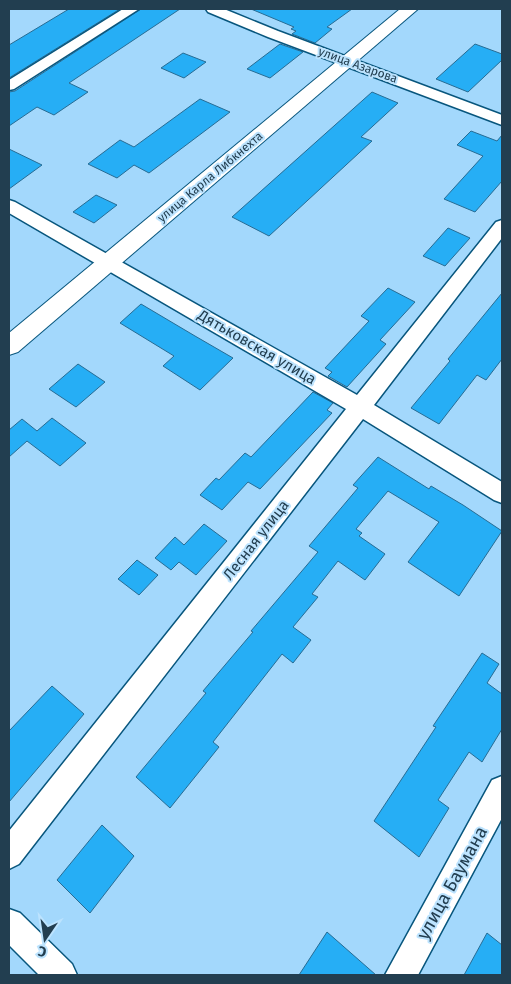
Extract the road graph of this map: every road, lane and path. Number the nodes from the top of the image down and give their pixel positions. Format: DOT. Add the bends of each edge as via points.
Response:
graph roads {
  1 [pos="132,9"];
  2 [pos="214,9"];
  3 [pos="410,9"];
  4 [pos="349,61"];
  5 [pos="9,86"];
  6 [pos="502,120"];
  7 [pos="9,206"];
  8 [pos="502,226"];
  9 [pos="109,262"];
  10 [pos="9,346"];
  11 [pos="360,407"];
  12 [pos="502,493"];
  13 [pos="502,790"];
  14 [pos="9,854"];
  15 [pos="9,924"];
  16 [pos="61,975"];
  17 [pos="401,975"];
  1 -- 5 [label="street"];
  2 -- 4 [label="street, улица Азарова"];
  3 -- 4 [label="street, улица Карла Либкнехта"];
  4 -- 6 [label="street, улица Азарова"];
  4 -- 9 [label="street, улица Карла Либкнехта"];
  7 -- 9 [label="street, Дятьковская улица"];
  8 -- 11 [label="street, Лесная улица"];
  9 -- 10 [label="street, улица Карла Либкнехта"];
  9 -- 11 [label="street, Дятьковская улица"];
  11 -- 12 [label="street, Дятьковская улица"];
  11 -- 14 [label="street, Лесная улица"];
  13 -- 17 [label="street, улица Баумана"];
  15 -- 16 [label="street"];
}
